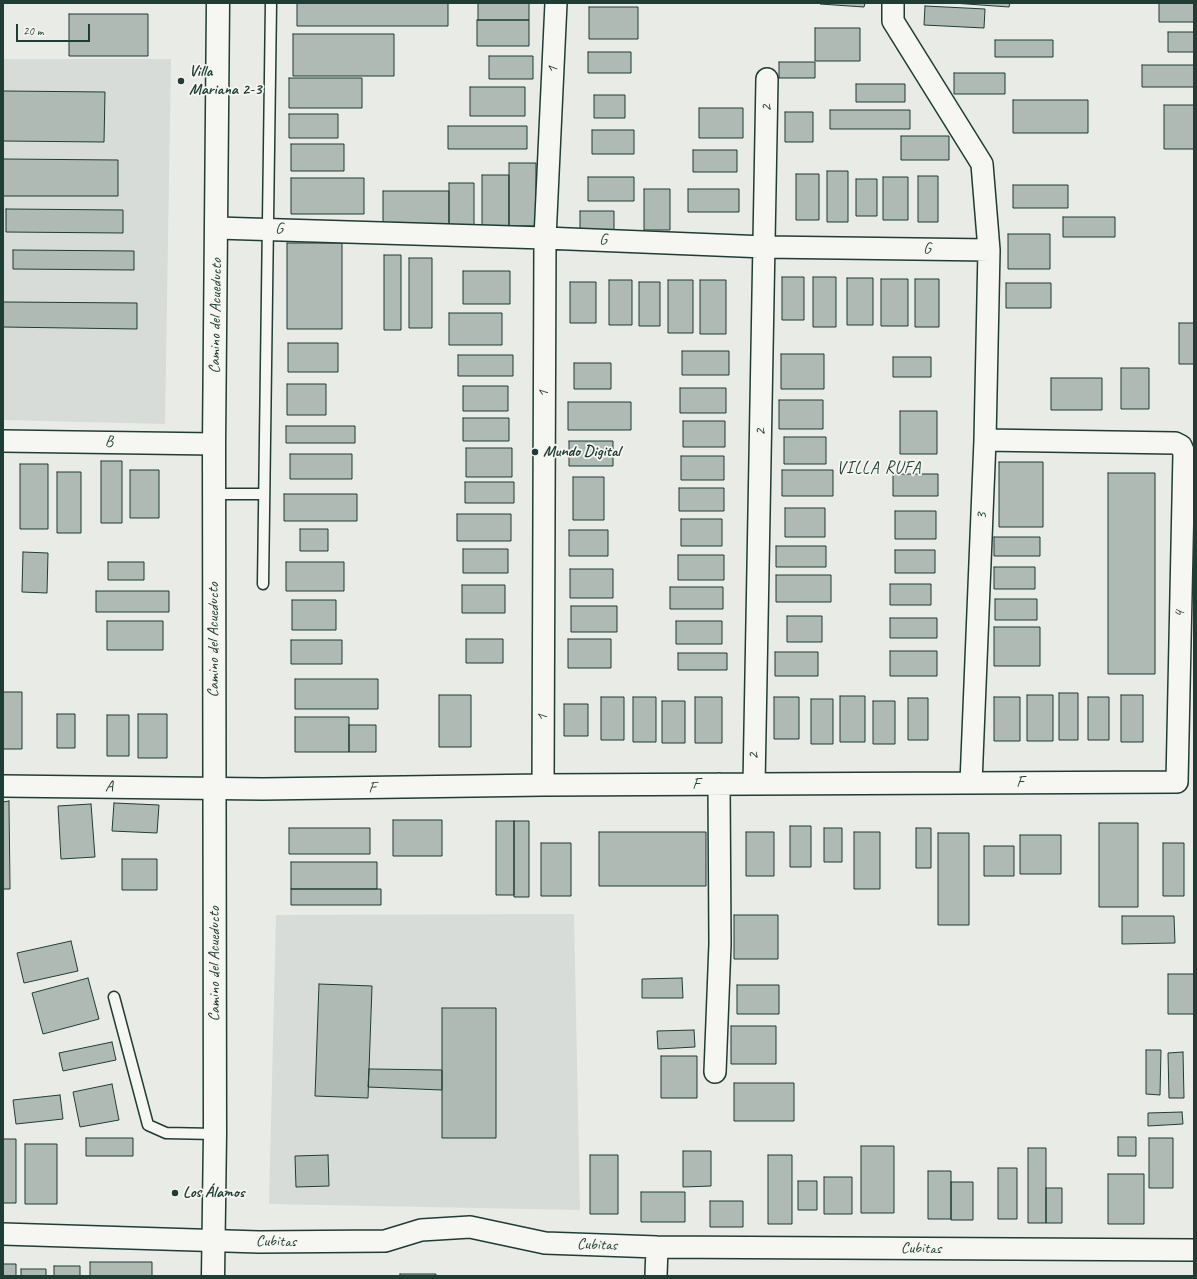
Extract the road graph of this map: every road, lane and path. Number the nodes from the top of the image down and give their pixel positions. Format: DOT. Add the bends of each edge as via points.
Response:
graph roads {
  1 [pos="218,3"];
  2 [pos="271,3"];
  3 [pos="556,3"];
  4 [pos="893,3"];
  5 [pos="767,80"];
  6 [pos="217,228"];
  7 [pos="268,229"];
  8 [pos="545,238"];
  9 [pos="765,247"];
  10 [pos="989,250"];
  11 [pos="985,440"];
  12 [pos="3,441"];
  13 [pos="214,444"];
  14 [pos="214,494"];
  15 [pos="264,494"];
  16 [pos="263,584"];
  17 [pos="1177,782"];
  18 [pos="971,783"];
  19 [pos="719,784"];
  20 [pos="754,784"];
  21 [pos="543,785"];
  22 [pos="3,786"];
  23 [pos="215,788"];
  24 [pos="114,997"];
  25 [pos="715,1072"];
  26 [pos="215,1134"];
  27 [pos="3,1234"];
  28 [pos="214,1241"];
  29 [pos="657,1247"];
  30 [pos="1194,1250"];
  31 [pos="213,1276"];
  32 [pos="656,1276"];
  1 -- 6 [label="main road, Camino del Acueducto"];
  2 -- 7 [label="lane"];
  3 -- 8 [label="street, 1"];
  4 -- 10 [label="street" via="893,21 982,164"];
  5 -- 9 [label="street, 2"];
  6 -- 7 [label="street, G"];
  6 -- 13 [label="main road, Camino del Acueducto"];
  7 -- 8 [label="street, G"];
  7 -- 15 [label="lane"];
  8 -- 9 [label="street, G"];
  8 -- 21 [label="street, 1"];
  9 -- 10 [label="street, G"];
  9 -- 20 [label="street, 2"];
  10 -- 11 [label="street, 3"];
  11 -- 17 [label="street, 4" via="1175,443 1181,446 1184,453"];
  11 -- 18 [label="street, 3"];
  12 -- 13 [label="street, B"];
  13 -- 14 [label="main road, Camino del Acueducto"];
  14 -- 15 [label="lane"];
  14 -- 23 [label="main road, Camino del Acueducto"];
  15 -- 16 [label="lane"];
  17 -- 18 [label="street, F"];
  18 -- 20 [label="street, F"];
  19 -- 20 [label="street, F"];
  19 -- 21 [label="street, F"];
  19 -- 25 [label="street" via="720,944"];
  21 -- 23 [label="street, F"];
  22 -- 23 [label="street, A"];
  23 -- 26 [label="main road, Camino del Acueducto"];
  24 -- 26 [label="lane" via="148,1125 166,1133"];
  26 -- 28 [label="main road, Camino del Acueducto"];
  27 -- 28 [label="street, Cubitas"];
  28 -- 29 [label="street, Cubitas" via="385,1240 421,1230 470,1228 545,1243"];
  28 -- 31 [label="main road, Camino del Acueducto"];
  29 -- 30 [label="street, Cubitas"];
  29 -- 32 [label="street"];
}
